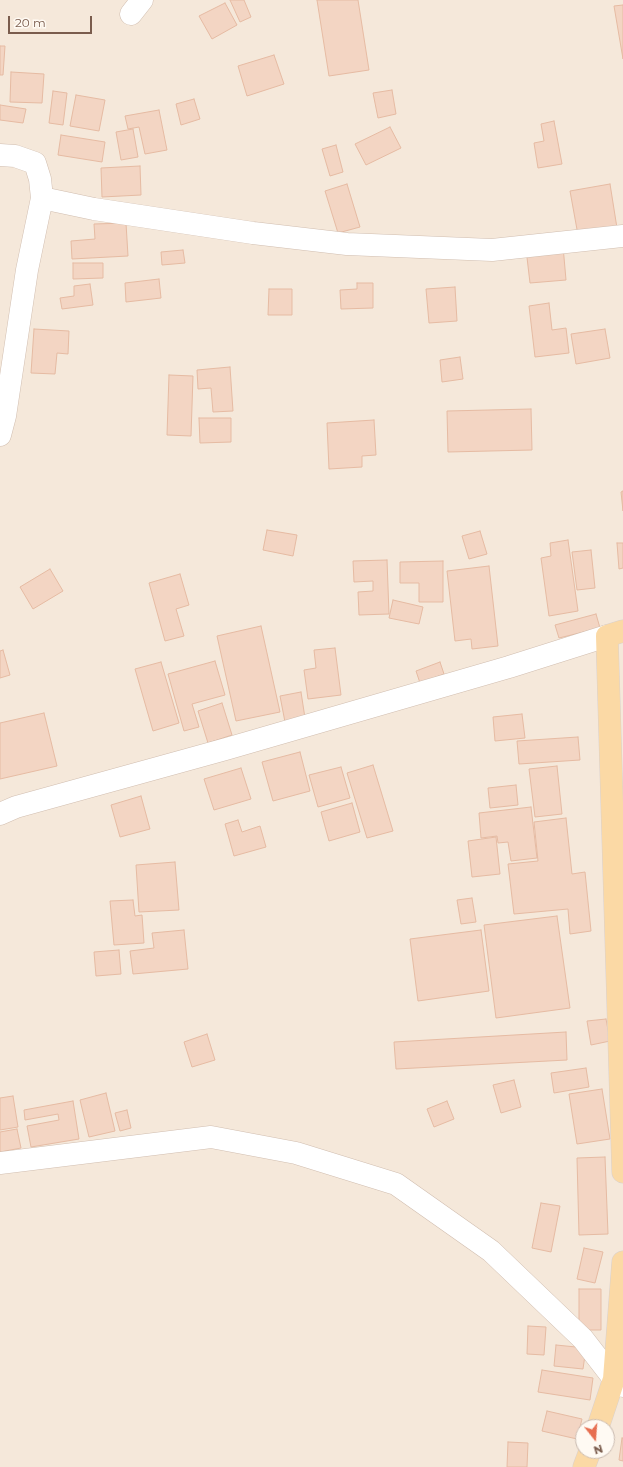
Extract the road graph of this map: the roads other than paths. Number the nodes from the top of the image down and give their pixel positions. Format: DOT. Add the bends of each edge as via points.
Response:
graph roads {
  1 [pos="0,155"];
  2 [pos="42,198"];
  3 [pos="623,236"];
  4 [pos="0,435"];
  5 [pos="615,634"];
  6 [pos="0,814"];
  7 [pos="0,1163"];
  8 [pos="623,1172"];
  9 [pos="623,1262"];
  10 [pos="619,1382"];
  11 [pos="602,1419"];
  1 -- 2 [label="street" via="15,156 35,163"];
  2 -- 3 [label="street" via="94,209 253,233 347,244 492,250"];
  2 -- 4 [label="street" via="27,270"];
  5 -- 6 [label="street" via="509,668"];
  5 -- 8 [label="main road"];
  7 -- 10 [label="street" via="212,1137 296,1153 396,1184 492,1251 583,1339"];
  9 -- 10 [label="main road"];
  10 -- 11 [label="main road"];
}
